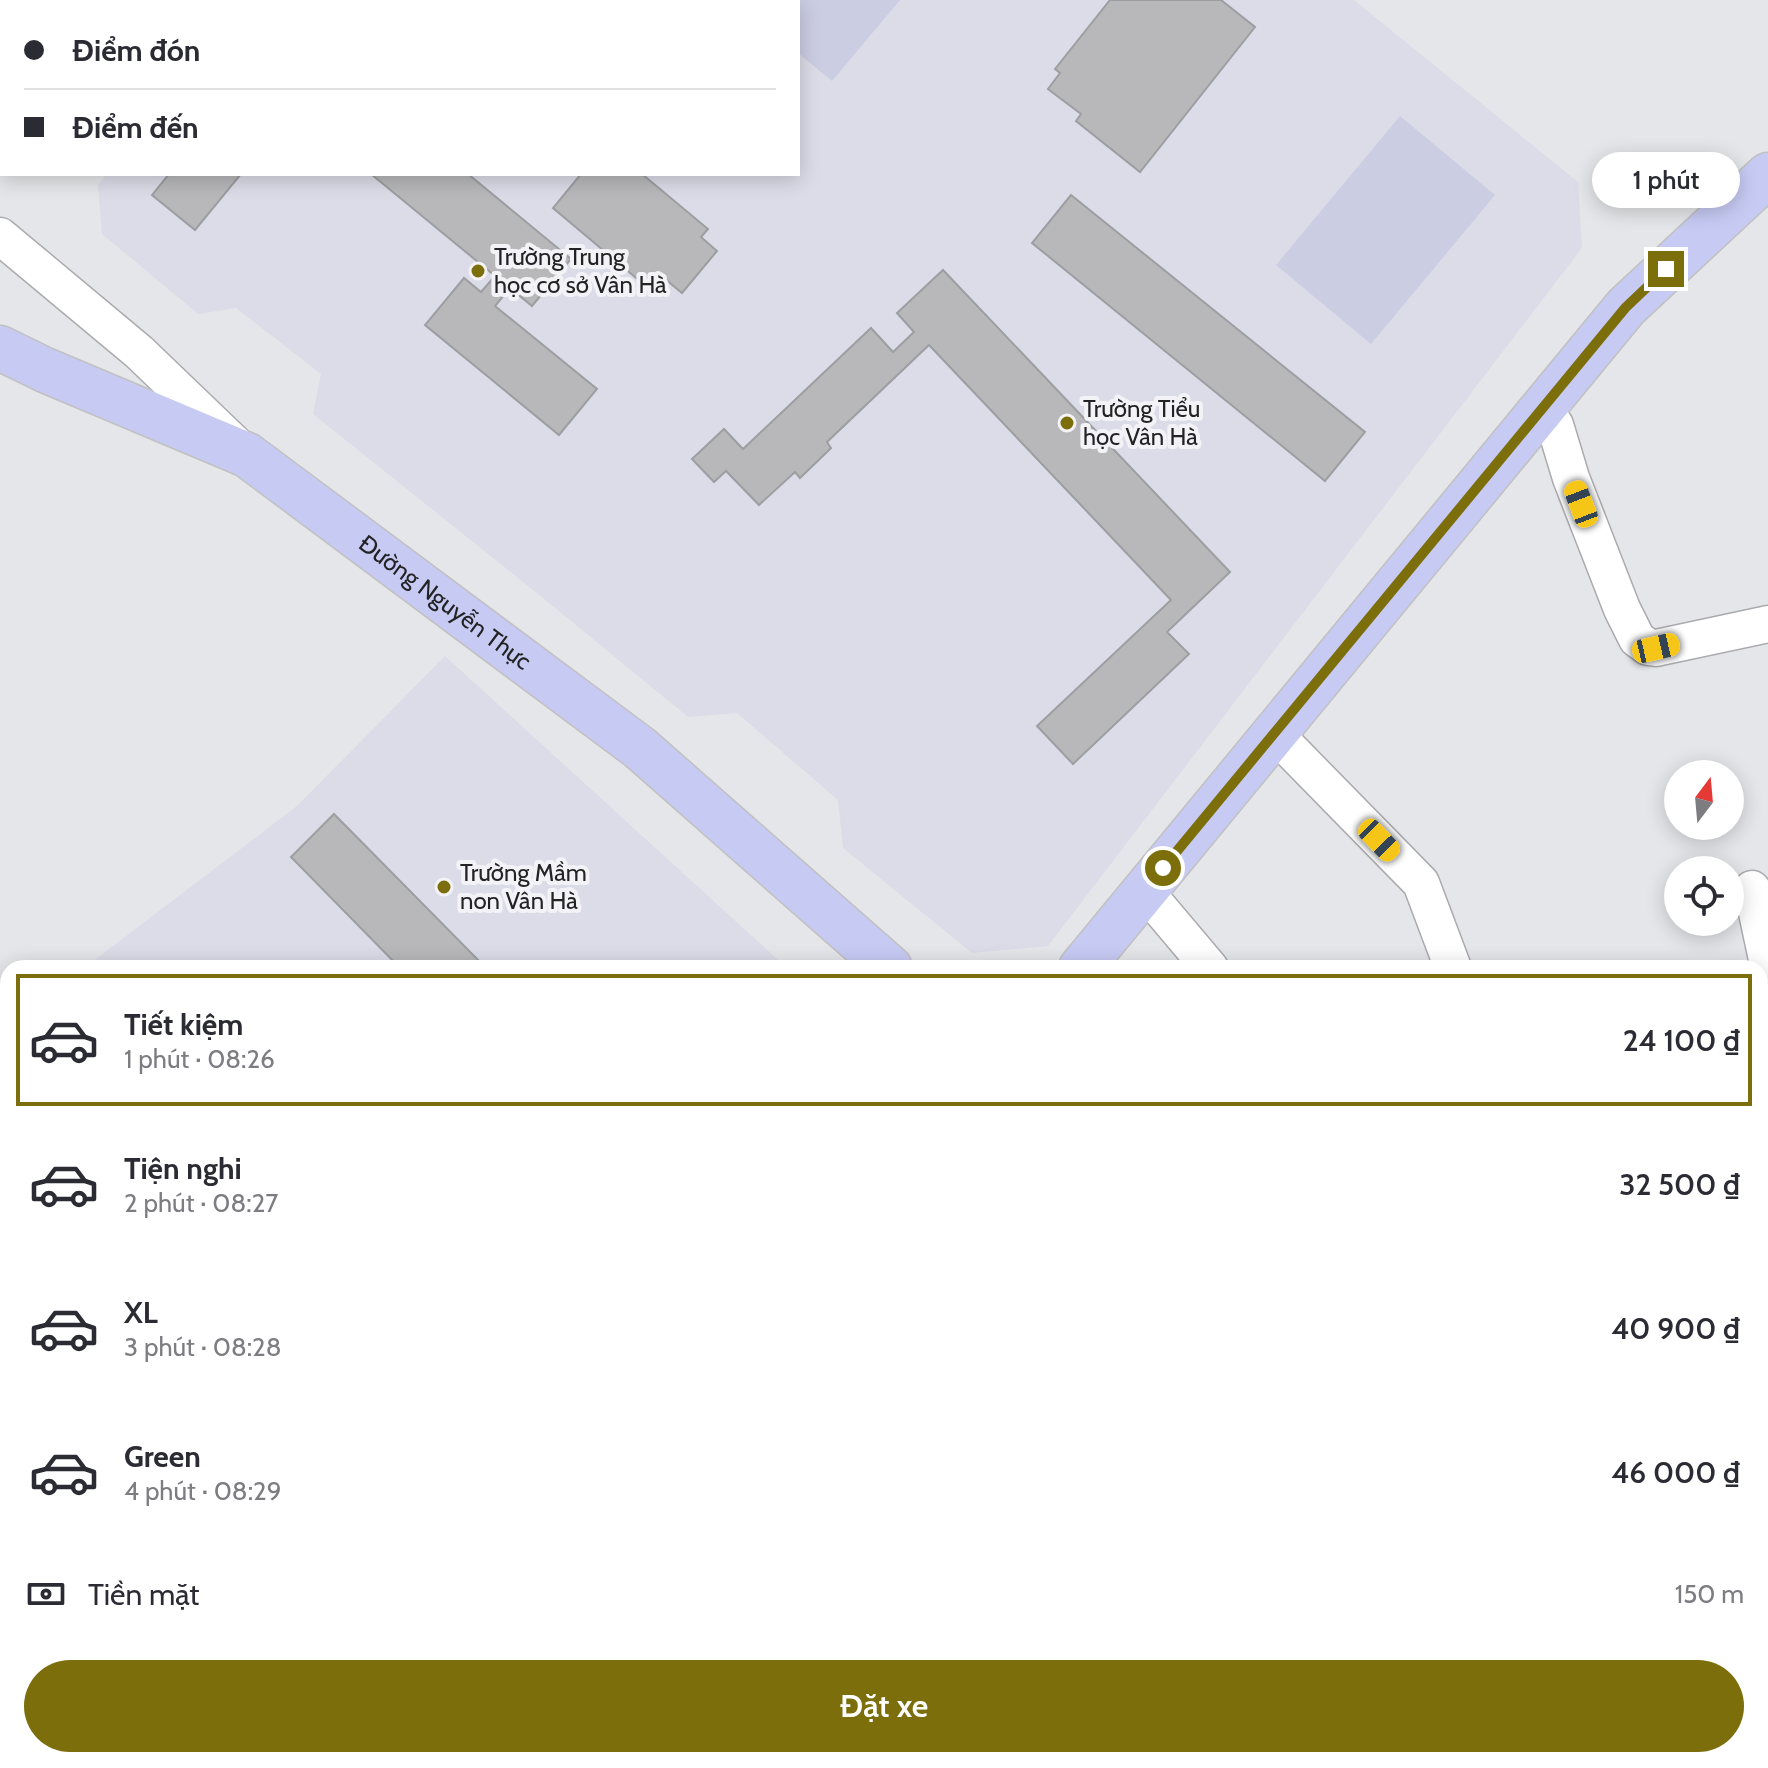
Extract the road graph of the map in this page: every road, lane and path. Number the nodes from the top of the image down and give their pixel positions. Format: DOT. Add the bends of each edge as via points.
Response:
graph roads {
  1 [pos="1768,175"];
  2 [pos="0,236"];
  3 [pos="0,348"];
  4 [pos="1542,407"];
  5 [pos="247,455"];
  6 [pos="1768,624"];
  7 [pos="1274,733"];
  8 [pos="1752,889"];
  9 [pos="1145,891"];
  10 [pos="881,960"];
  11 [pos="1088,960"];
  12 [pos="1203,960"];
  13 [pos="1450,960"];
  14 [pos="1767,960"];
  1 -- 4 [label="main road" via="1626,307"];
  2 -- 5 [label="street, Đường Nguyễn Thực" via="139,352"];
  3 -- 5 [label="main road"];
  4 -- 6 [label="street" via="1555,425 1571,478 1637,639 1656,648"];
  4 -- 7 [label="main road"];
  5 -- 10 [label="main road, Đường Nguyễn Thực" via="640,748"];
  7 -- 9 [label="main road"];
  7 -- 13 [label="street" via="1421,883"];
  8 -- 14 [label="street"];
  9 -- 11 [label="main road"];
  9 -- 12 [label="street"];
}
